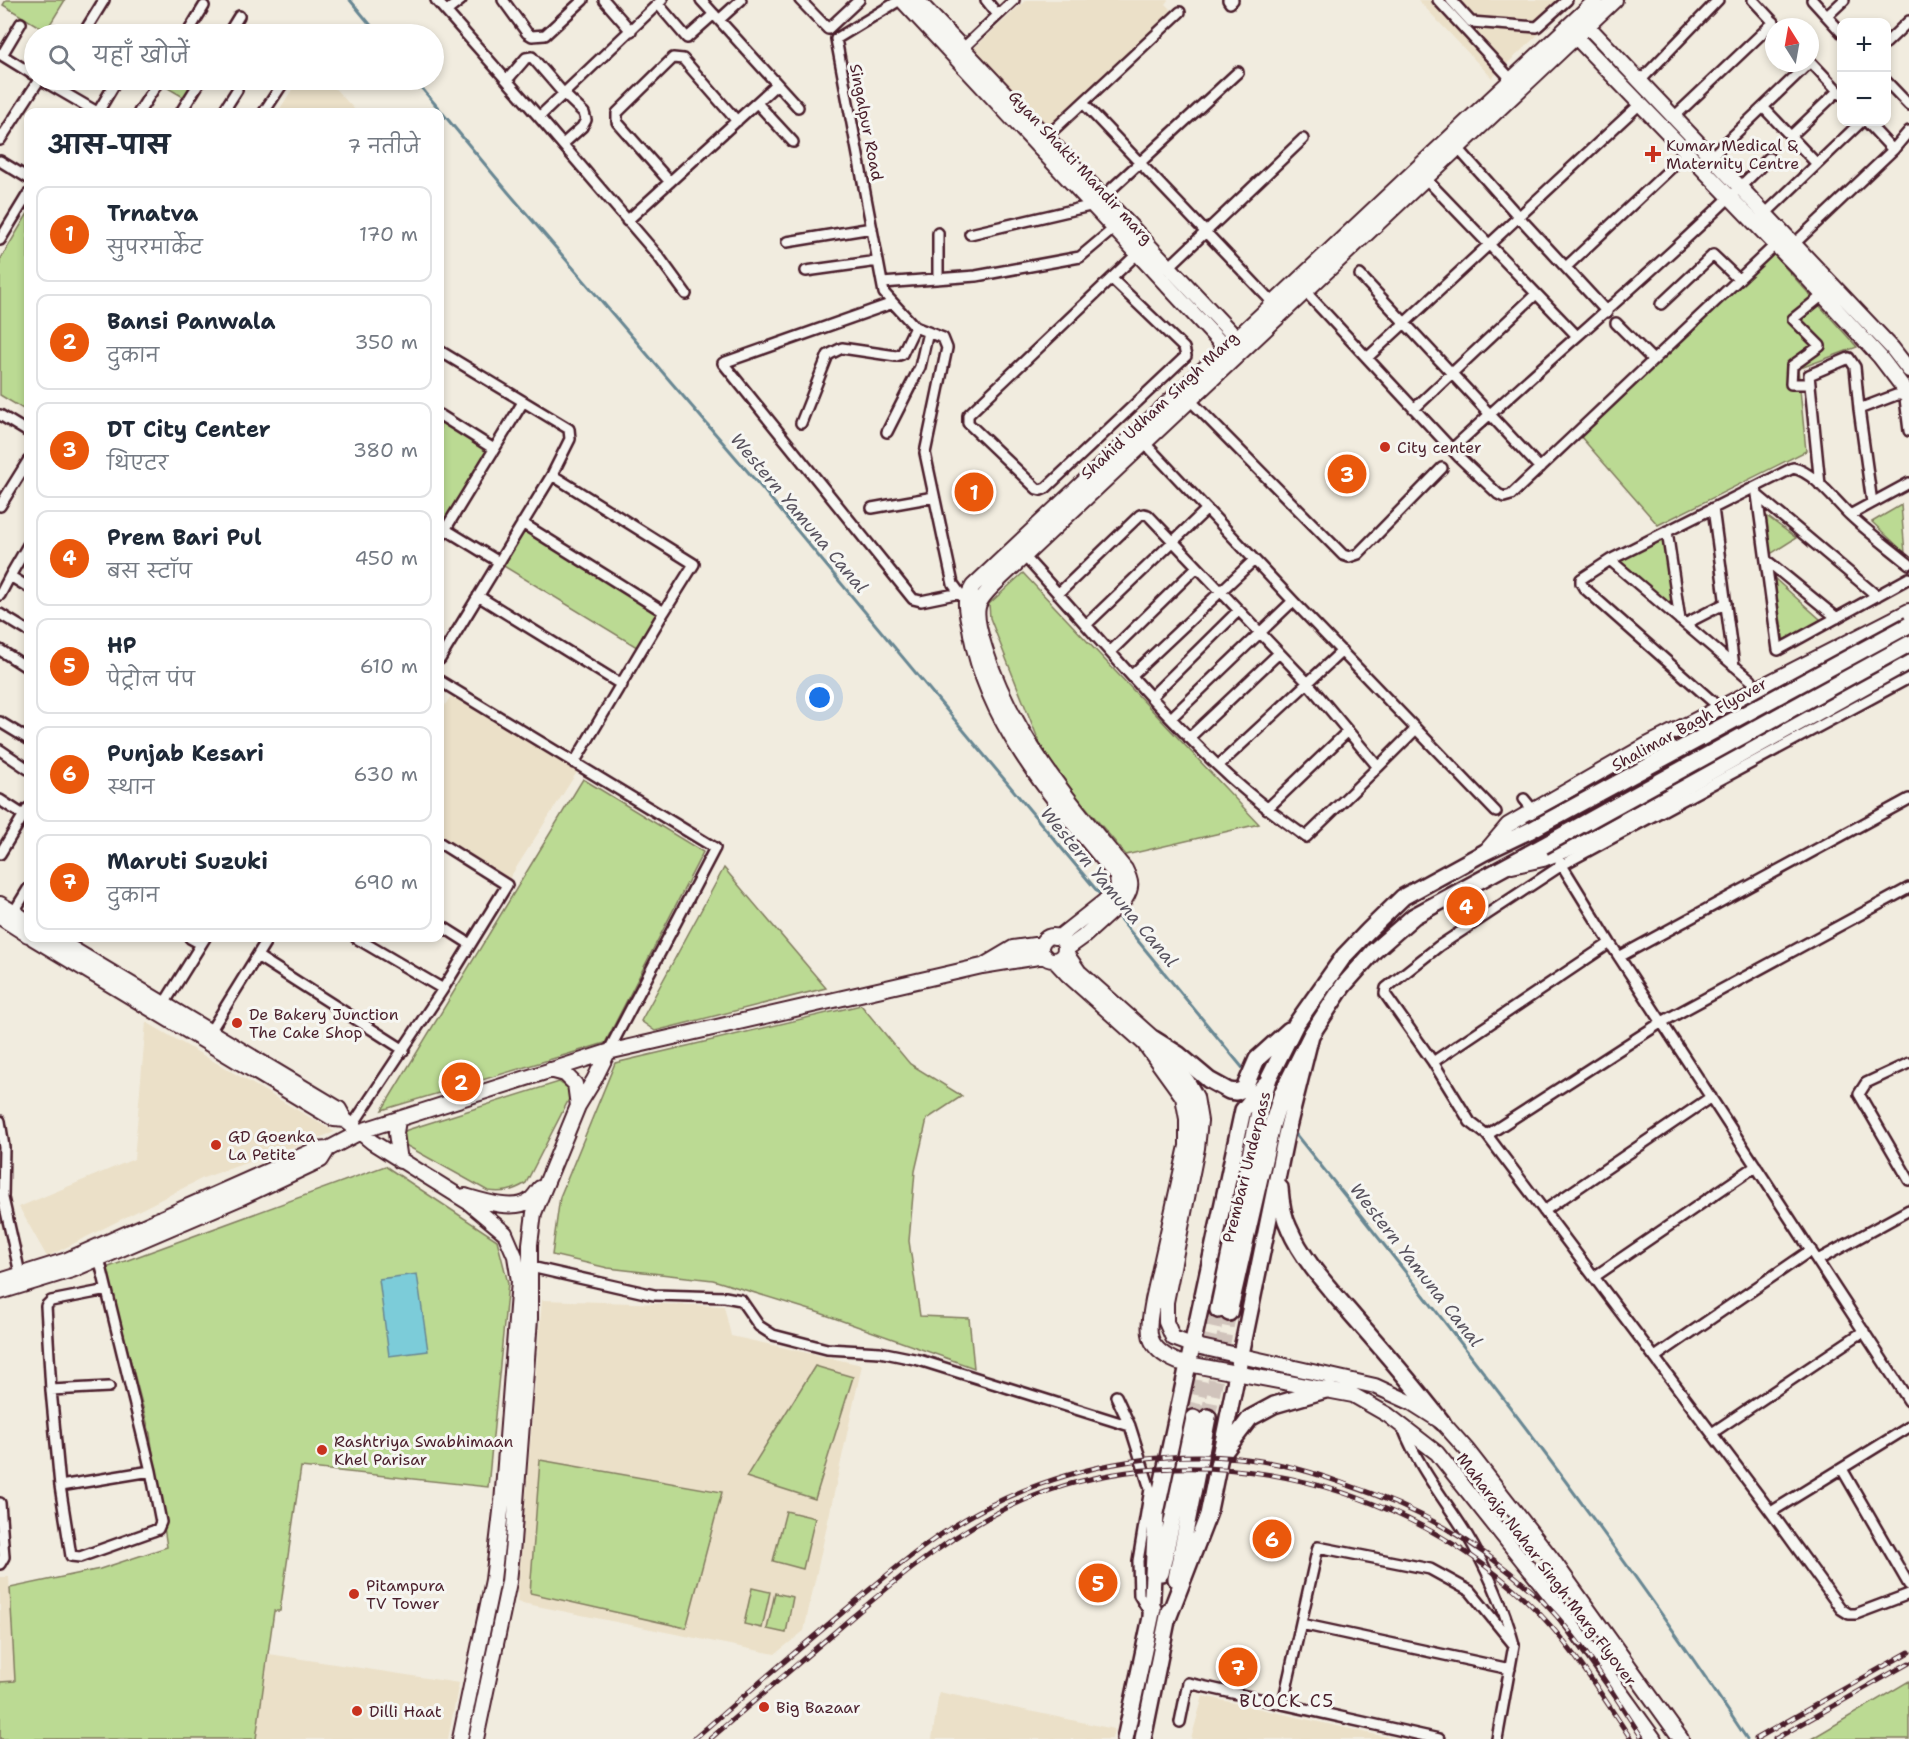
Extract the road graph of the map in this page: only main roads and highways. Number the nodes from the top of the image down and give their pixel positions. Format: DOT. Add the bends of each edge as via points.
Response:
graph roads {
  1 [pos="1909,625"];
  2 [pos="1909,644"];
  3 [pos="1296,1024"];
  4 [pos="1154,1039"];
  5 [pos="1289,1096"];
  6 [pos="1252,1098"];
  7 [pos="1279,1173"];
  8 [pos="1329,1389"];
  9 [pos="1442,1422"];
  10 [pos="1220,1457"];
  11 [pos="1151,1617"];
  12 [pos="1167,1621"];
  13 [pos="1125,1739"];
  14 [pos="1143,1739"];
  1 -- 3 [label="main road, Shalimar Bagh Flyover, bridge" via="1403,897 1344,956"];
  2 -- 5 [label="main road, bridge" via="1553,855 1502,868 1414,916 1374,951 1343,986 1311,1035"];
  3 -- 6 [label="main road, Prembari Underpass" via="1269,1078"];
  3 -- 6 [label="main road" via="1257,1059"];
  4 -- 6 [label="main road" via="1209,1080"];
  5 -- 6 [label="main road, Prembari Underpass" via="1272,1125 1224,1311"];
  5 -- 7 [label="main road"];
  6 -- 11 [label="main road" via="1243,1110 1156,1514"];
  7 -- 9 [label="main road" via="1283,1212 1298,1245"];
  7 -- 10 [label="main road"];
  8 -- 10 [label="main road" via="1274,1405 1250,1418"];
  10 -- 12 [label="main road" via="1208,1515"];
  11 -- 12 [label="main road" via="1201,1417"];
  11 -- 13 [label="main road"];
  12 -- 14 [label="main road"];
}
